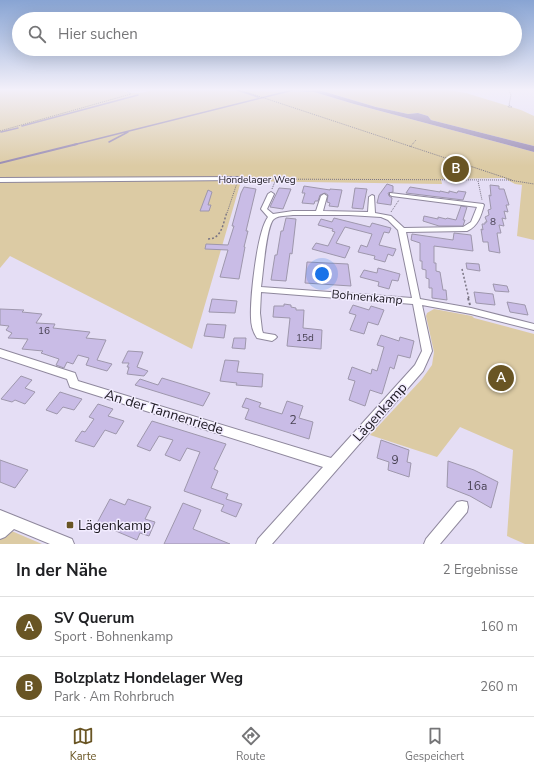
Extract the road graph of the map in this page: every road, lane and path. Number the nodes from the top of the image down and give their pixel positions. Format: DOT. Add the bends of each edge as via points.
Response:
graph roads {
  1 [pos="57,115"];
  2 [pos="316,115"];
  3 [pos="19,126"];
  4 [pos="22,128"];
  5 [pos="0,131"];
  6 [pos="416,140"];
  7 [pos="410,147"];
  8 [pos="240,179"];
  9 [pos="0,180"];
  10 [pos="276,180"];
  11 [pos="478,181"];
  12 [pos="513,181"];
  13 [pos="534,184"];
  14 [pos="270,194"];
  15 [pos="392,194"];
  16 [pos="324,196"];
  17 [pos="402,196"];
  18 [pos="372,197"];
  19 [pos="481,205"];
  20 [pos="319,213"];
  21 [pos="371,215"];
  22 [pos="272,217"];
  23 [pos="388,217"];
  24 [pos="402,230"];
  25 [pos="208,239"];
  26 [pos="462,269"];
  27 [pos="257,289"];
  28 [pos="417,301"];
  29 [pos="471,311"];
  30 [pos="534,327"];
  31 [pos="272,337"];
  32 [pos="0,353"];
  33 [pos="332,464"];
  34 [pos="462,508"];
  35 [pos="6,520"];
  36 [pos="0,532"];
  37 [pos="67,544"];
  38 [pos="262,544"];
  39 [pos="431,544"];
  1 -- 3 [label="path"];
  2 -- 7 [label="path, Hondelager Weg"];
  3 -- 4 [label="path"];
  3 -- 5 [label="path"];
  6 -- 7 [label="path"];
  7 -- 12 [label="path, Hondelager Weg"];
  8 -- 9 [label="street, Hondelager Weg"];
  8 -- 10 [label="path, Hondelager Weg"];
  8 -- 25 [label="path" via="219,235 214,239"];
  10 -- 11 [label="path, Hondelager Weg"];
  10 -- 14 [label="path"];
  11 -- 12 [label="path, Hondelager Weg"];
  11 -- 19 [label="path"];
  12 -- 13 [label="path, Hondelager Weg"];
  14 -- 22 [label="street" via="264,209"];
  15 -- 17 [label="street"];
  16 -- 20 [label="street"];
  17 -- 19 [label="street"];
  17 -- 23 [label="path"];
  18 -- 21 [label="street"];
  19 -- 24 [label="street" via="473,225 469,228"];
  20 -- 21 [label="street"];
  20 -- 22 [label="street"];
  21 -- 23 [label="street"];
  22 -- 27 [label="street" via="267,223"];
  23 -- 24 [label="street"];
  24 -- 28 [label="street, Lägenkamp"];
  26 -- 29 [label="path"];
  27 -- 28 [label="street, Bohnenkamp"];
  27 -- 31 [label="street" via="254,319 260,336"];
  28 -- 29 [label="street, Bohnenkamp"];
  28 -- 33 [label="street, Lägenkamp" via="427,351 419,368"];
  29 -- 30 [label="street, Bohnenkamp"];
  32 -- 33 [label="street, An der Tannenriede" via="71,376 74,384"];
  33 -- 38 [label="street, Lägenkamp"];
  34 -- 39 [label="street"];
  35 -- 36 [label="street"];
  35 -- 37 [label="street"];
}
